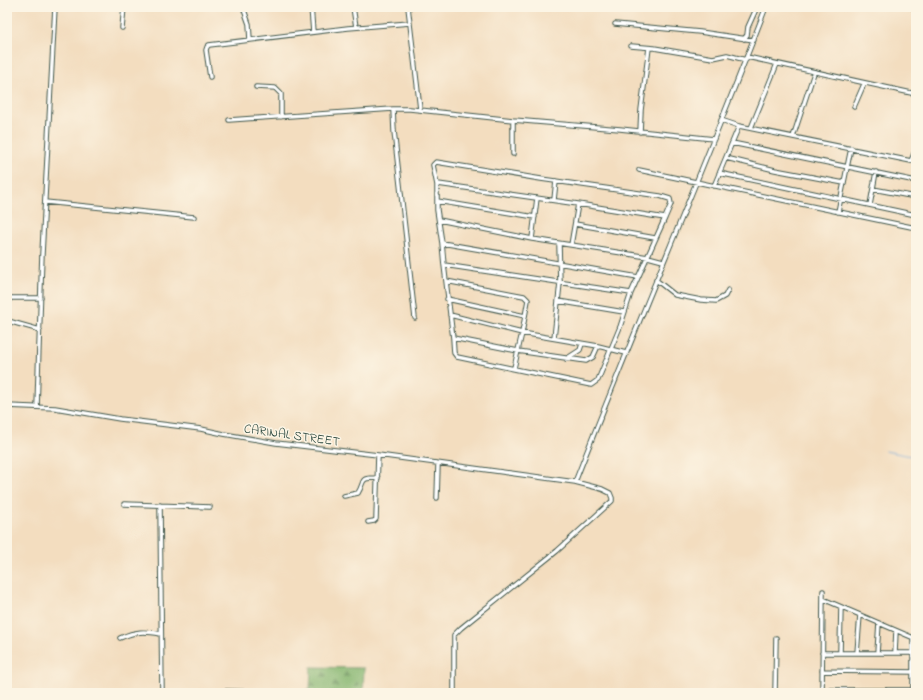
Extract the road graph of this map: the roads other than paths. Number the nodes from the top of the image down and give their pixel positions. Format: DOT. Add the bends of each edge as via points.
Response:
graph roads {
  1 [pos="55,7"];
  2 [pos="124,7"];
  3 [pos="243,7"];
  4 [pos="311,7"];
  5 [pos="353,7"];
  6 [pos="408,7"];
  7 [pos="757,7"];
  8 [pos="766,7"];
  9 [pos="912,7"];
  10 [pos="916,11"];
  11 [pos="410,23"];
  12 [pos="614,24"];
  13 [pos="356,27"];
  14 [pos="122,28"];
  15 [pos="314,32"];
  16 [pos="744,39"];
  17 [pos="250,40"];
  18 [pos="754,40"];
  19 [pos="631,46"];
  20 [pos="649,48"];
  21 [pos="747,59"];
  22 [pos="777,64"];
  23 [pos="814,73"];
  24 [pos="210,77"];
  25 [pos="864,84"];
  26 [pos="256,87"];
  27 [pos="916,94"];
  28 [pos="854,107"];
  29 [pos="393,109"];
  30 [pos="420,109"];
  31 [pos="281,117"];
  32 [pos="229,120"];
  33 [pos="512,120"];
  34 [pos="721,120"];
  35 [pos="739,126"];
  36 [pos="751,128"];
  37 [pos="640,132"];
  38 [pos="793,137"];
  39 [pos="714,139"];
  40 [pos="732,143"];
  41 [pos="851,148"];
  42 [pos="916,149"];
  43 [pos="513,154"];
  44 [pos="726,158"];
  45 [pos="914,161"];
  46 [pos="847,167"];
  47 [pos="639,170"];
  48 [pos="876,172"];
  49 [pos="719,173"];
  50 [pos="556,181"];
  51 [pos="916,181"];
  52 [pos="696,182"];
  53 [pos="844,182"];
  54 [pos="437,185"];
  55 [pos="714,186"];
  56 [pos="873,189"];
  57 [pos="916,197"];
  58 [pos="537,198"];
  59 [pos="841,199"];
  60 [pos="437,200"];
  61 [pos="554,200"];
  62 [pos="45,202"];
  63 [pos="578,204"];
  64 [pos="870,205"];
  65 [pos="838,212"];
  66 [pos="916,215"];
  67 [pos="194,217"];
  68 [pos="535,217"];
  69 [pos="665,218"];
  70 [pos="439,220"];
  71 [pos="574,224"];
  72 [pos="916,228"];
  73 [pos="655,238"];
  74 [pos="532,240"];
  75 [pos="442,243"];
  76 [pos="560,244"];
  77 [pos="571,245"];
  78 [pos="648,257"];
  79 [pos="663,261"];
  80 [pos="559,264"];
  81 [pos="444,265"];
  82 [pos="638,277"];
  83 [pos="656,280"];
  84 [pos="446,281"];
  85 [pos="560,283"];
  86 [pos="728,290"];
  87 [pos="631,293"];
  88 [pos="41,298"];
  89 [pos="447,298"];
  90 [pos="558,301"];
  91 [pos="624,312"];
  92 [pos="450,315"];
  93 [pos="525,316"];
  94 [pos="415,318"];
  95 [pos="40,330"];
  96 [pos="522,333"];
  97 [pos="453,338"];
  98 [pos="554,338"];
  99 [pos="582,344"];
  100 [pos="598,346"];
  101 [pos="611,349"];
  102 [pos="518,351"];
  103 [pos="626,353"];
  104 [pos="566,359"];
  105 [pos="514,368"];
  106 [pos="7,406"];
  107 [pos="37,407"];
  108 [pos="378,456"];
  109 [pos="438,464"];
  110 [pos="378,478"];
  111 [pos="575,482"];
  112 [pos="344,496"];
  113 [pos="437,498"];
  114 [pos="124,504"];
  115 [pos="160,505"];
  116 [pos="210,507"];
  117 [pos="368,522"];
  118 [pos="823,591"];
  119 [pos="822,599"];
  120 [pos="841,607"];
  121 [pos="860,615"];
  122 [pos="879,623"];
  123 [pos="896,631"];
  124 [pos="161,634"];
  125 [pos="120,638"];
  126 [pos="776,638"];
  127 [pos="914,639"];
  128 [pos="822,653"];
  129 [pos="840,653"];
  130 [pos="857,653"];
  131 [pos="877,653"];
  132 [pos="895,653"];
  133 [pos="913,653"];
  134 [pos="822,672"];
  135 [pos="915,672"];
  136 [pos="914,691"];
  137 [pos="259,692"];
  138 [pos="822,692"];
  139 [pos="162,693"];
  140 [pos="218,693"];
  141 [pos="454,693"];
  142 [pos="775,693"];
  1 -- 62 [label="street"];
  2 -- 14 [label="street"];
  3 -- 17 [label="street" via="249,24"];
  4 -- 15 [label="street"];
  5 -- 13 [label="street"];
  6 -- 11 [label="street"];
  7 -- 16 [label="street"];
  8 -- 18 [label="street"];
  9 -- 10 [label="street"];
  11 -- 13 [label="street"];
  11 -- 30 [label="street"];
  12 -- 16 [label="street"];
  13 -- 15 [label="street"];
  15 -- 17 [label="street"];
  16 -- 18 [label="street"];
  17 -- 24 [label="street" via="207,47"];
  18 -- 21 [label="street"];
  19 -- 20 [label="street"];
  20 -- 21 [label="street" via="713,58 727,55"];
  20 -- 37 [label="street"];
  21 -- 22 [label="street"];
  21 -- 34 [label="street"];
  22 -- 23 [label="street"];
  22 -- 36 [label="street"];
  23 -- 25 [label="street"];
  23 -- 38 [label="street"];
  25 -- 27 [label="street"];
  25 -- 28 [label="street"];
  26 -- 31 [label="street" via="274,88 281,94"];
  29 -- 30 [label="street"];
  29 -- 31 [label="street"];
  29 -- 94 [label="street"];
  30 -- 33 [label="street"];
  31 -- 32 [label="street"];
  33 -- 37 [label="street"];
  33 -- 43 [label="street"];
  34 -- 35 [label="street"];
  34 -- 39 [label="street"];
  35 -- 36 [label="street"];
  35 -- 40 [label="street"];
  36 -- 38 [label="street"];
  37 -- 39 [label="street"];
  38 -- 41 [label="street"];
  39 -- 52 [label="street"];
  40 -- 44 [label="street"];
  40 -- 46 [label="street"];
  41 -- 45 [label="street"];
  41 -- 46 [label="street"];
  42 -- 45 [label="street"];
  44 -- 49 [label="street"];
  44 -- 53 [label="street"];
  46 -- 48 [label="street"];
  46 -- 53 [label="street"];
  47 -- 52 [label="street"];
  48 -- 51 [label="street"];
  48 -- 56 [label="street"];
  49 -- 55 [label="street"];
  49 -- 59 [label="street"];
  50 -- 54 [label="street" via="436,162 433,165"];
  50 -- 61 [label="street"];
  50 -- 69 [label="street" via="670,199 671,204"];
  52 -- 55 [label="street"];
  52 -- 79 [label="street"];
  53 -- 59 [label="street"];
  54 -- 58 [label="street" via="441,183"];
  54 -- 60 [label="street"];
  55 -- 65 [label="street"];
  56 -- 57 [label="street"];
  56 -- 64 [label="street"];
  58 -- 61 [label="street"];
  58 -- 68 [label="street"];
  59 -- 64 [label="street"];
  59 -- 65 [label="street"];
  60 -- 68 [label="street"];
  60 -- 70 [label="street"];
  61 -- 63 [label="street"];
  62 -- 67 [label="street"];
  62 -- 88 [label="street"];
  63 -- 69 [label="street"];
  63 -- 71 [label="street"];
  64 -- 66 [label="street"];
  65 -- 72 [label="street"];
  68 -- 74 [label="street"];
  69 -- 73 [label="street"];
  70 -- 74 [label="street"];
  70 -- 75 [label="street"];
  71 -- 73 [label="street"];
  71 -- 77 [label="street"];
  73 -- 78 [label="street"];
  74 -- 76 [label="street"];
  75 -- 80 [label="street"];
  75 -- 81 [label="street"];
  76 -- 77 [label="street"];
  76 -- 80 [label="street"];
  77 -- 78 [label="street"];
  78 -- 79 [label="street"];
  78 -- 82 [label="street"];
  79 -- 83 [label="street"];
  80 -- 82 [label="street"];
  80 -- 85 [label="street"];
  81 -- 84 [label="street"];
  81 -- 85 [label="street"];
  82 -- 87 [label="street"];
  83 -- 86 [label="street" via="675,295 701,300 716,301 725,296"];
  83 -- 103 [label="street"];
  84 -- 89 [label="street"];
  84 -- 93 [label="street" via="524,296 528,300"];
  85 -- 87 [label="street"];
  85 -- 90 [label="street"];
  87 -- 91 [label="street"];
  88 -- 95 [label="street"];
  88 -- 95 [label="street" via="9,298 8,320"];
  89 -- 92 [label="street"];
  89 -- 93 [label="street"];
  90 -- 91 [label="street"];
  90 -- 98 [label="street"];
  91 -- 101 [label="street"];
  92 -- 96 [label="street"];
  92 -- 97 [label="street"];
  93 -- 96 [label="street"];
  95 -- 107 [label="street"];
  96 -- 98 [label="street"];
  96 -- 102 [label="street"];
  97 -- 102 [label="street"];
  97 -- 105 [label="street" via="454,353 457,357"];
  98 -- 99 [label="street"];
  99 -- 100 [label="street"];
  99 -- 104 [label="street" via="580,350"];
  100 -- 101 [label="street"];
  100 -- 104 [label="street" via="589,360"];
  101 -- 103 [label="street"];
  101 -- 105 [label="street" via="598,380 591,384"];
  102 -- 104 [label="street"];
  102 -- 105 [label="street"];
  103 -- 111 [label="street"];
  106 -- 107 [label="street, CARINAL STREET"];
  107 -- 108 [label="street, CARINAL STREET"];
  108 -- 109 [label="street, CARINAL STREET"];
  108 -- 110 [label="street"];
  109 -- 111 [label="street, CARINAL STREET"];
  109 -- 113 [label="street"];
  110 -- 112 [label="street" via="365,478 358,493"];
  110 -- 117 [label="street" via="376,519 374,522"];
  111 -- 141 [label="street, CARINAL STREET" via="610,493 611,503 454,635"];
  114 -- 115 [label="street"];
  115 -- 116 [label="street"];
  115 -- 124 [label="street"];
  118 -- 119 [label="street"];
  119 -- 120 [label="street"];
  119 -- 128 [label="street"];
  120 -- 121 [label="street"];
  120 -- 129 [label="street"];
  121 -- 122 [label="street"];
  121 -- 130 [label="street"];
  122 -- 123 [label="street"];
  122 -- 131 [label="street"];
  123 -- 127 [label="street"];
  123 -- 132 [label="street"];
  124 -- 125 [label="street" via="142,631"];
  124 -- 139 [label="street"];
  126 -- 142 [label="street"];
  127 -- 133 [label="street"];
  128 -- 129 [label="street"];
  128 -- 134 [label="street"];
  129 -- 130 [label="street"];
  130 -- 131 [label="street"];
  131 -- 132 [label="street"];
  132 -- 133 [label="street"];
  133 -- 135 [label="street"];
  134 -- 135 [label="street"];
  134 -- 138 [label="street"];
  135 -- 136 [label="street"];
  136 -- 138 [label="street"];
  137 -- 140 [label="street"];
}
